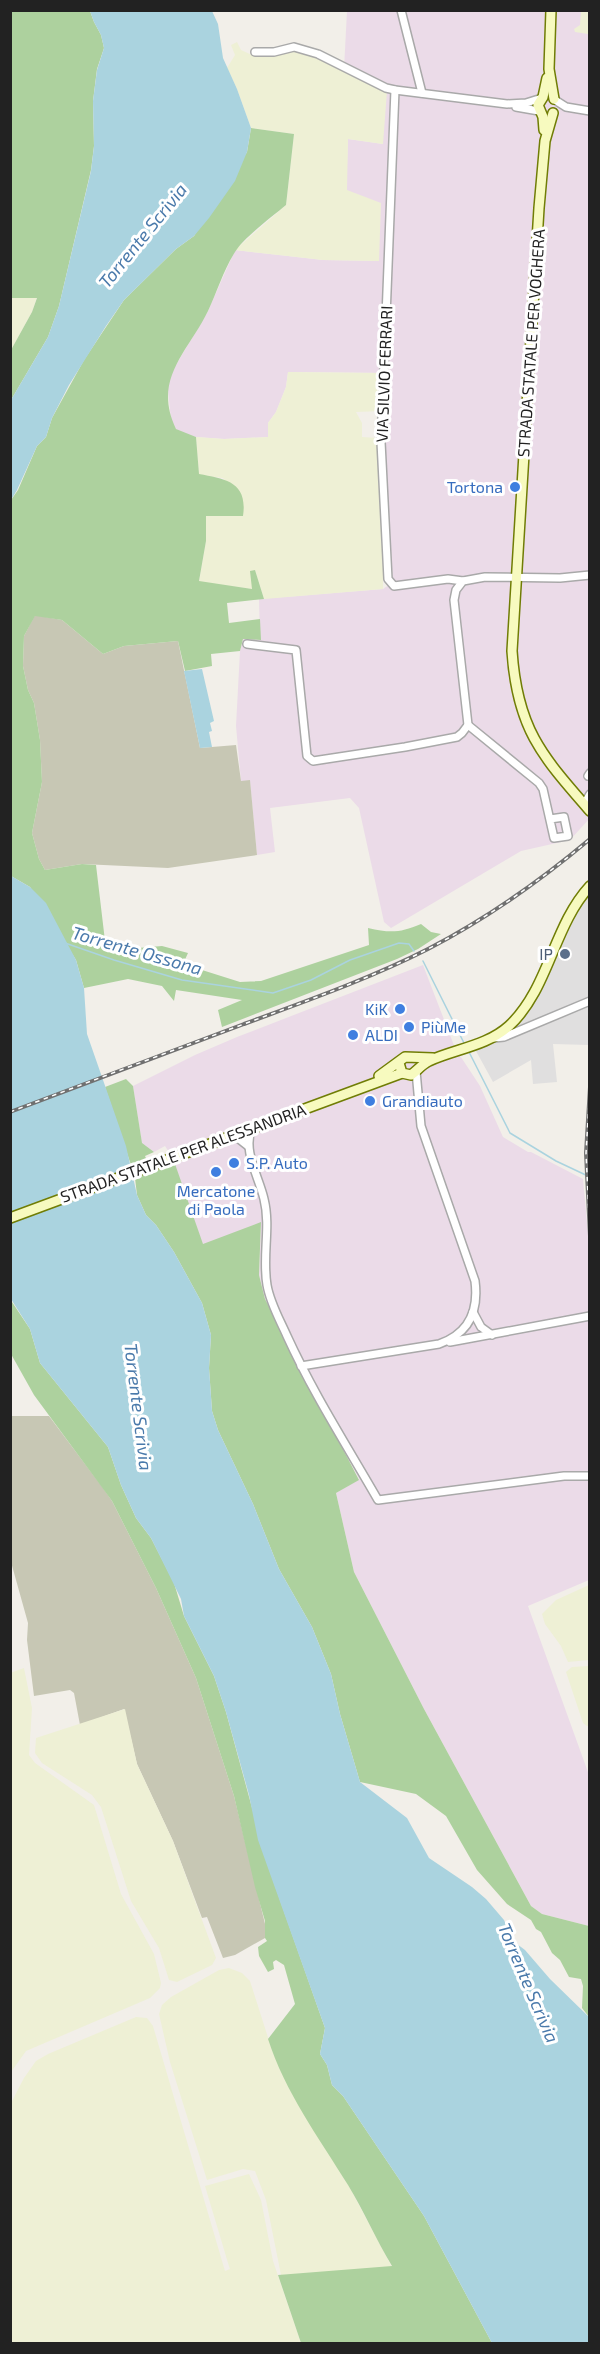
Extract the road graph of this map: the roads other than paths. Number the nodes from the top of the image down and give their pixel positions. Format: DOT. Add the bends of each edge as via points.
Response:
graph roads {
  1 [pos="402,10"];
  2 [pos="552,10"];
  3 [pos="255,52"];
  4 [pos="549,69"];
  5 [pos="395,90"];
  6 [pos="422,93"];
  7 [pos="542,98"];
  8 [pos="554,100"];
  9 [pos="507,104"];
  10 [pos="575,109"];
  11 [pos="590,111"];
  12 [pos="541,112"];
  13 [pos="553,113"];
  14 [pos="545,141"];
  15 [pos="590,575"];
  16 [pos="516,577"];
  17 [pos="463,581"];
  18 [pos="247,644"];
  19 [pos="468,725"];
  20 [pos="590,794"];
  21 [pos="587,808"];
  22 [pos="550,819"];
  23 [pos="590,886"];
  24 [pos="590,1001"];
  25 [pos="517,1017"];
  26 [pos="531,1025"];
  27 [pos="490,1038"];
  28 [pos="416,1066"];
  29 [pos="402,1070"];
  30 [pos="417,1098"];
  31 [pos="252,1128"];
  32 [pos="234,1135"];
  33 [pos="248,1146"];
  34 [pos="10,1218"];
  35 [pos="473,1312"];
  36 [pos="590,1316"];
  37 [pos="468,1324"];
  38 [pos="492,1335"];
  39 [pos="438,1344"];
  40 [pos="301,1366"];
  41 [pos="590,1476"];
  1 -- 6 [label="street"];
  2 -- 4 [label="main road, STRADA STATALE PER VOGHERA"];
  3 -- 5 [label="street" via="294,47"];
  4 -- 7 [label="main road, STRADA STATALE PER VOGHERA"];
  4 -- 8 [label="main road, STRADA STATALE PER VOGHERA"];
  5 -- 6 [label="street"];
  5 -- 17 [label="street, VIA SILVIO FERRARI" via="381,442 388,579 394,586 448,579"];
  6 -- 9 [label="street"];
  7 -- 8 [label="main road" via="549,96"];
  7 -- 9 [label="street"];
  7 -- 12 [label="main road, STRADA STATALE PER VOGHERA" via="538,105"];
  8 -- 10 [label="street"];
  8 -- 13 [label="main road, STRADA STATALE PER VOGHERA"];
  9 -- 12 [label="street"];
  10 -- 11 [label="street"];
  10 -- 13 [label="street"];
  12 -- 13 [label="main road"];
  12 -- 14 [label="main road, STRADA STATALE PER VOGHERA"];
  13 -- 14 [label="main road, STRADA STATALE PER VOGHERA"];
  14 -- 16 [label="main road, STRADA STATALE PER VOGHERA"];
  15 -- 16 [label="street"];
  16 -- 17 [label="street"];
  16 -- 21 [label="main road, STRADA STATALE PER VOGHERA" via="512,651 524,718 538,748"];
  17 -- 19 [label="street" via="454,600"];
  18 -- 19 [label="street" via="296,650 307,756 313,761 457,737"];
  19 -- 22 [label="street" via="535,778 543,789"];
  20 -- 21 [label="street"];
  23 -- 25 [label="main road, STRADA STATALE PER ALESSANDRIA" via="574,908"];
  24 -- 26 [label="street"];
  25 -- 26 [label="street"];
  25 -- 27 [label="main road, STRADA STATALE PER ALESSANDRIA"];
  26 -- 27 [label="street" via="504,1037"];
  27 -- 28 [label="main road, STRADA STATALE PER ALESSANDRIA"];
  28 -- 29 [label="main road, STRADA STATALE PER ALESSANDRIA" via="411,1075"];
  28 -- 29 [label="main road, STRADA STATALE PER ALESSANDRIA" via="405,1057"];
  28 -- 30 [label="street"];
  29 -- 30 [label="street"];
  29 -- 31 [label="main road, STRADA STATALE PER ALESSANDRIA"];
  30 -- 35 [label="street" via="421,1126 475,1281"];
  31 -- 32 [label="main road, STRADA STATALE PER ALESSANDRIA"];
  31 -- 33 [label="street"];
  32 -- 33 [label="street"];
  32 -- 34 [label="main road, STRADA STATALE PER ALESSANDRIA"];
  33 -- 40 [label="street" via="267,1217 267,1286"];
  35 -- 37 [label="street"];
  35 -- 38 [label="street" via="481,1327"];
  36 -- 38 [label="street"];
  37 -- 38 [label="street" via="480,1334"];
  37 -- 39 [label="street" via="458,1335"];
  38 -- 39 [label="street"];
  39 -- 40 [label="street"];
  40 -- 41 [label="street" via="378,1500"];
}
